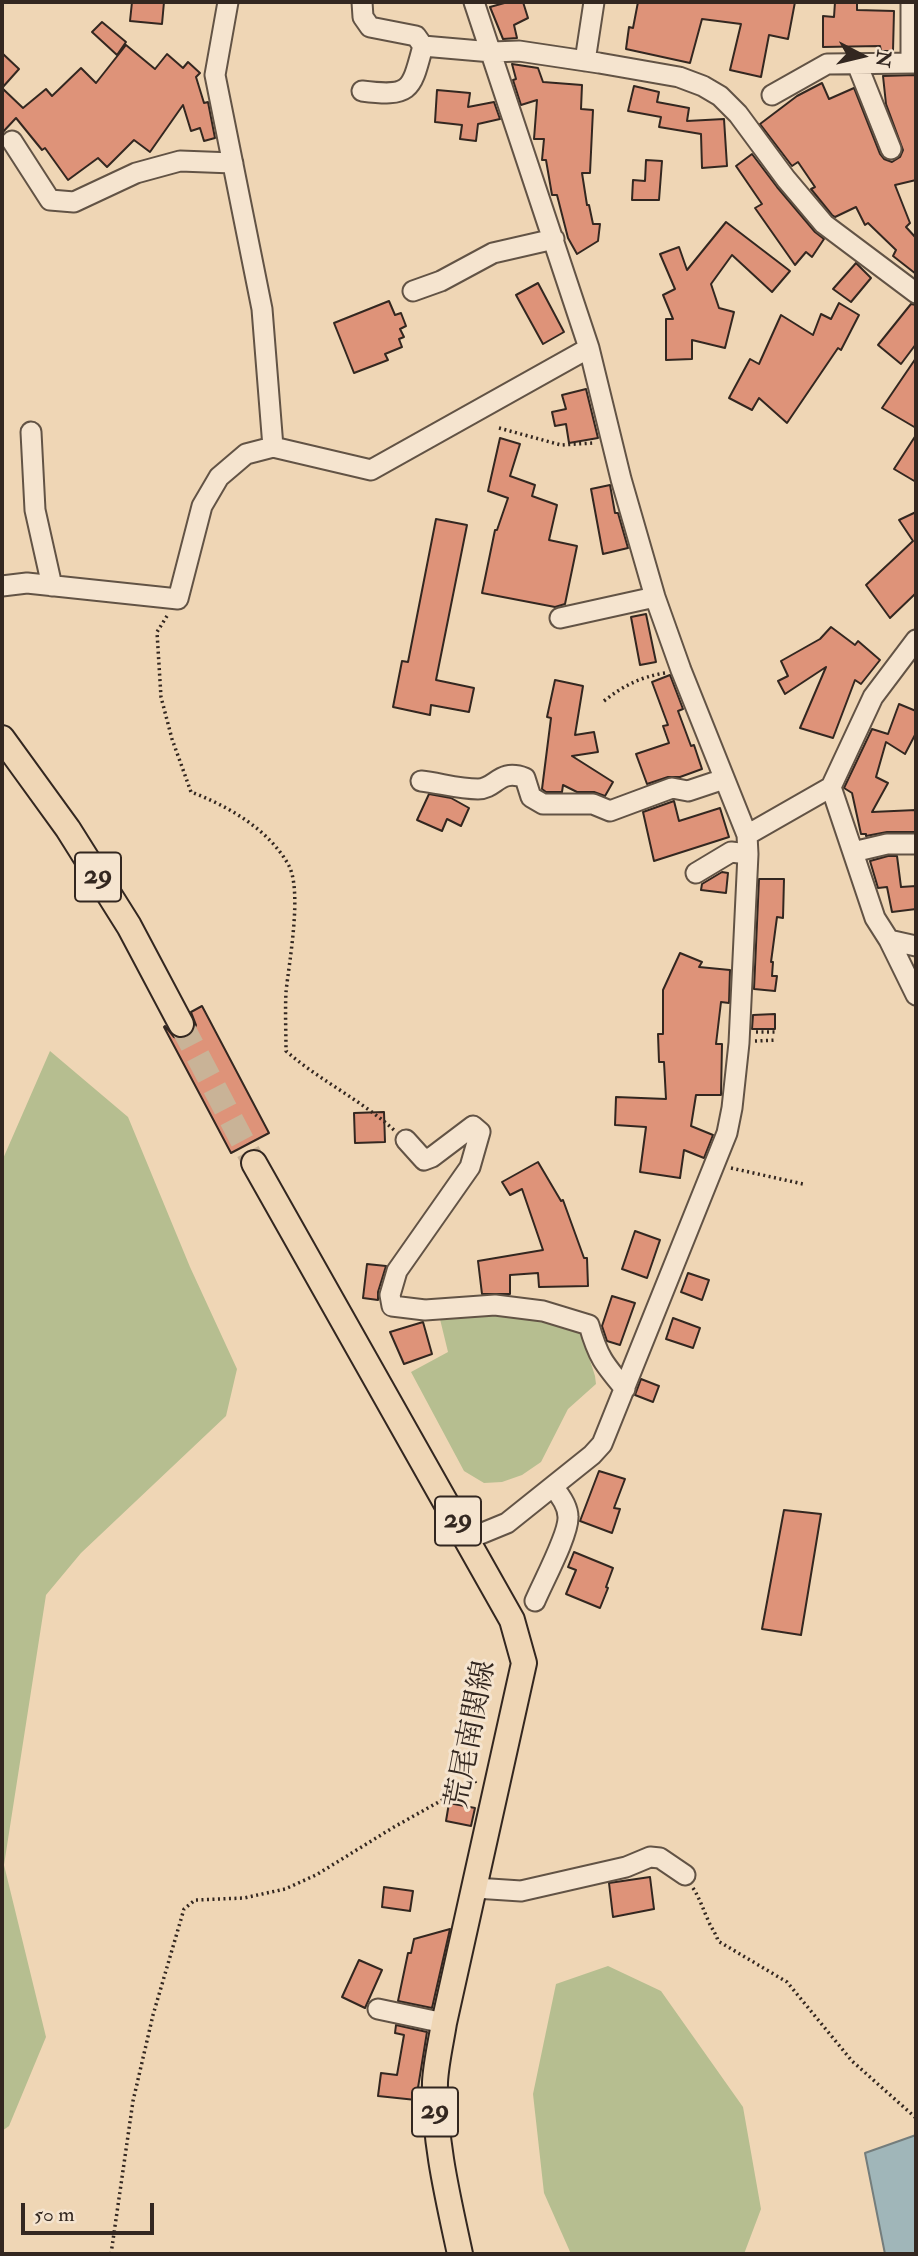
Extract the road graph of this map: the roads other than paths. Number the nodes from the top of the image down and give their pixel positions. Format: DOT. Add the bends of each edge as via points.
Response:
graph roads {
  1 [pos="228,2"];
  2 [pos="362,2"];
  3 [pos="474,2"];
  4 [pos="594,2"];
  5 [pos="911,2"];
  6 [pos="423,46"];
  7 [pos="492,52"];
  8 [pos="585,61"];
  9 [pos="914,63"];
  10 [pos="857,64"];
  11 [pos="362,91"];
  12 [pos="772,95"];
  13 [pos="12,141"];
  14 [pos="891,149"];
  15 [pos="233,163"];
  16 [pos="554,239"];
  17 [pos="413,291"];
  18 [pos="916,293"];
  19 [pos="589,348"];
  20 [pos="31,432"];
  21 [pos="273,447"];
  22 [pos="2,586"];
  23 [pos="52,586"];
  24 [pos="654,597"];
  25 [pos="559,618"];
  26 [pos="916,640"];
  27 [pos="2,738"];
  28 [pos="724,779"];
  29 [pos="421,781"];
  30 [pos="825,790"];
  31 [pos="916,844"];
  32 [pos="747,845"];
  33 [pos="853,852"];
  34 [pos="696,873"];
  35 [pos="889,940"];
  36 [pos="916,946"];
  37 [pos="916,995"];
  38 [pos="181,1024"];
  39 [pos="406,1140"];
  40 [pos="254,1163"];
  41 [pos="625,1389"];
  42 [pos="553,1487"];
  43 [pos="468,1539"];
  44 [pos="535,1601"];
  45 [pos="685,1875"];
  46 [pos="475,1888"];
  47 [pos="378,2009"];
  48 [pos="444,2023"];
  49 [pos="460,2254"];
  1 -- 15 [label="street" via="215,75"];
  2 -- 6 [label="street" via="363,17 370,27 416,36"];
  3 -- 7 [label="street"];
  4 -- 8 [label="street"];
  5 -- 9 [label="street"];
  6 -- 7 [label="street"];
  6 -- 11 [label="street" via="414,80 405,90 388,94"];
  7 -- 8 [label="street" via="519,51"];
  7 -- 16 [label="street"];
  8 -- 18 [label="street" via="679,77 720,96 824,224"];
  9 -- 10 [label="street"];
  10 -- 12 [label="street" via="827,64"];
  10 -- 14 [label="street"];
  13 -- 15 [label="street" via="50,200 74,202 136,173 180,161"];
  15 -- 21 [label="street" via="262,309"];
  16 -- 17 [label="street" via="493,253"];
  16 -- 19 [label="street"];
  19 -- 21 [label="street" via="371,470"];
  19 -- 24 [label="street"];
  20 -- 23 [label="street" via="35,510"];
  21 -- 23 [label="street" via="246,454 219,477 202,506 178,599"];
  22 -- 23 [label="street"];
  24 -- 25 [label="street"];
  24 -- 28 [label="street"];
  26 -- 30 [label="street" via="873,698"];
  27 -- 38 [label="main road, 29" via="109,894"];
  28 -- 29 [label="street" via="688,791 672,788 610,811 593,804 543,804 531,797 525,778 517,775 502,776 481,789"];
  28 -- 32 [label="street"];
  30 -- 32 [label="street" via="775,820"];
  30 -- 33 [label="street"];
  31 -- 33 [label="street" via="887,844"];
  32 -- 34 [label="street"];
  32 -- 41 [label="street" via="730,1120"];
  33 -- 35 [label="street" via="875,918"];
  35 -- 36 [label="street"];
  35 -- 37 [label="street"];
  39 -- 41 [label="street" via="424,1160 473,1126 480,1132 470,1167 397,1270 392,1306 425,1310 495,1305 543,1311 589,1325 596,1350"];
  40 -- 43 [label="main road, 荒尾南関線 / 29"];
  41 -- 42 [label="street" via="602,1444"];
  42 -- 43 [label="street" via="507,1522"];
  42 -- 44 [label="street" via="568,1513 567,1529"];
  43 -- 46 [label="main road, 荒尾南関線 / 29" via="512,1620 524,1663"];
  45 -- 46 [label="street" via="660,1858 650,1857 626,1867 521,1891"];
  46 -- 48 [label="main road, 荒尾南関線 / 29"];
  47 -- 48 [label="street"];
  48 -- 49 [label="main road, 荒尾南関線 / 29" via="435,2079 435,2116"];
}
